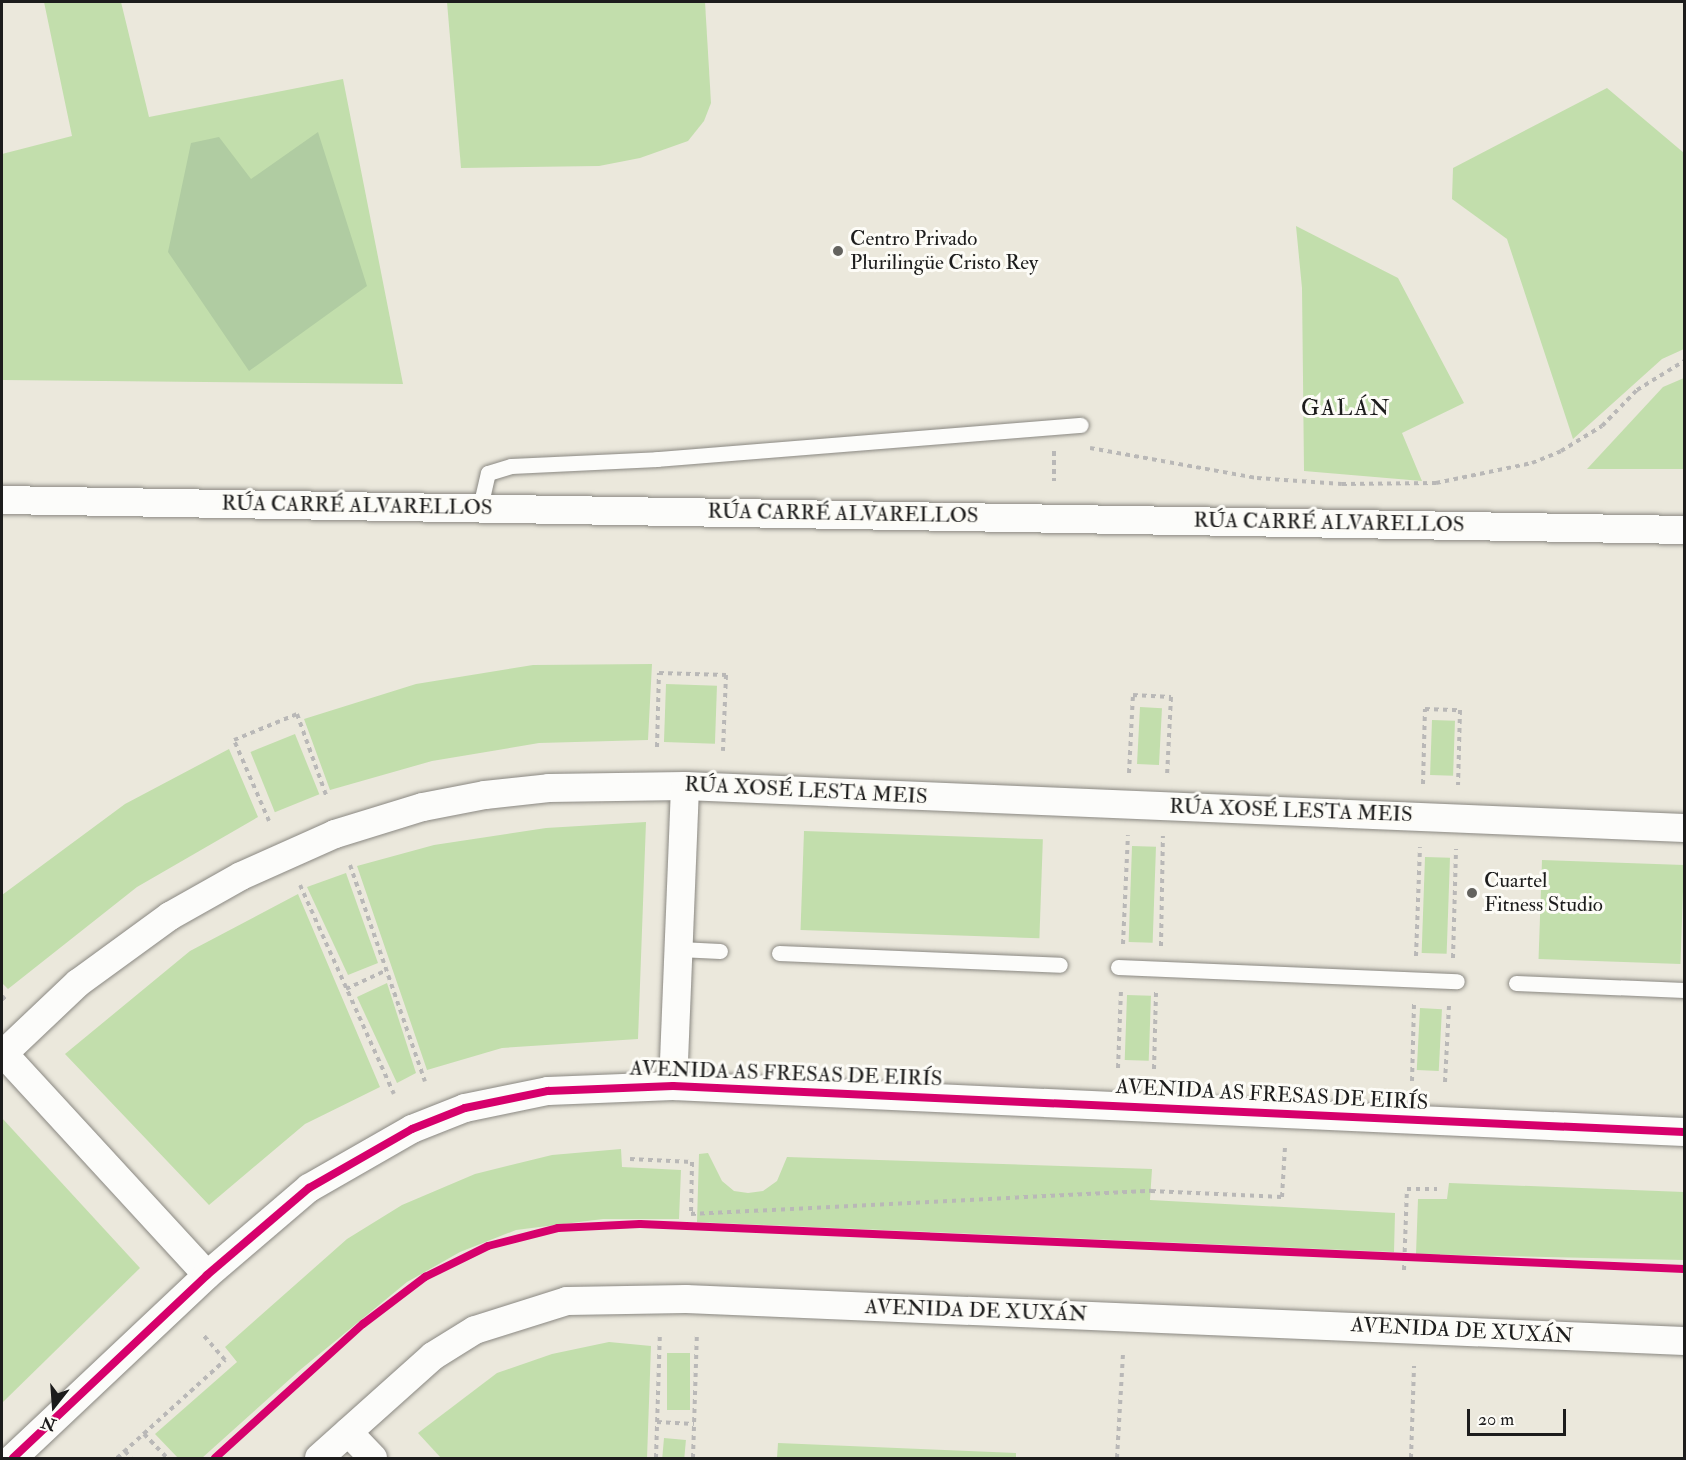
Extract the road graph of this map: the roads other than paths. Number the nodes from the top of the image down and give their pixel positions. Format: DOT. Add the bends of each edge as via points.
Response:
graph roads {
  1 [pos="1081,425"];
  2 [pos="2,500"];
  3 [pos="480,507"];
  4 [pos="1684,530"];
  5 [pos="685,786"];
  6 [pos="1684,828"];
  7 [pos="679,949"];
  8 [pos="720,951"];
  9 [pos="779,953"];
  10 [pos="1060,965"];
  11 [pos="1118,967"];
  12 [pos="1457,981"];
  13 [pos="1516,983"];
  14 [pos="1684,990"];
  15 [pos="2,1054"];
  16 [pos="673,1086"];
  17 [pos="1684,1132"];
  18 [pos="207,1275"];
  19 [pos="1684,1341"];
  20 [pos="348,1432"];
  21 [pos="13,1458"];
  22 [pos="320,1458"];
  23 [pos="373,1458"];
  1 -- 3 [label="lane" via="657,459 511,466 488,473"];
  2 -- 3 [label="street, RÚA CARRÉ ALVARELLOS"];
  3 -- 4 [label="street, RÚA CARRÉ ALVARELLOS"];
  5 -- 6 [label="street, RÚA XOSÉ LESTA MEIS"];
  5 -- 7 [label="street"];
  5 -- 15 [label="street, RÚA XOSÉ LESTA MEIS" via="549,788 485,795 423,807 335,834 241,876 170,916 78,983"];
  7 -- 8 [label="lane"];
  7 -- 16 [label="street"];
  9 -- 10 [label="lane"];
  11 -- 12 [label="lane"];
  13 -- 14 [label="lane"];
  15 -- 18 [label="street"];
  16 -- 17 [label="street, AVENIDA AS FRESAS DE EIRÍS"];
  16 -- 18 [label="street, AVENIDA AS FRESAS DE EIRÍS" via="548,1091 465,1108 412,1129 309,1188"];
  18 -- 21 [label="street, AVENIDA AS FRESAS DE EIRÍS"];
  19 -- 20 [label="street, AVENIDA DE XUXÁN" via="686,1299 567,1301 475,1330 433,1356"];
  20 -- 22 [label="street, AVENIDA DE XUXÁN"];
  20 -- 23 [label="street"];
}
